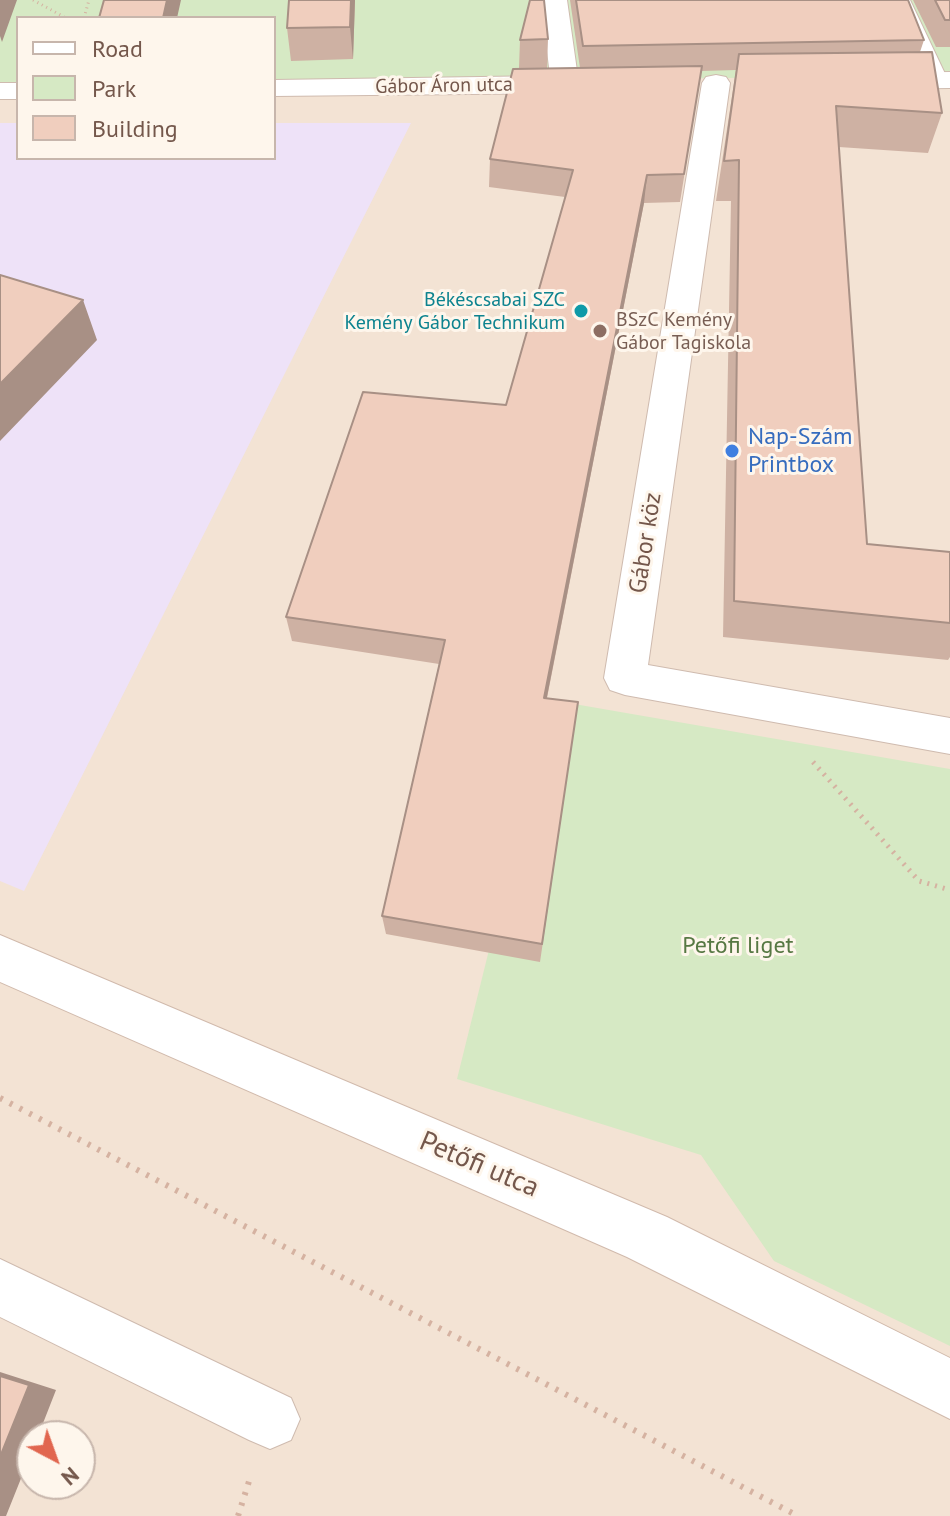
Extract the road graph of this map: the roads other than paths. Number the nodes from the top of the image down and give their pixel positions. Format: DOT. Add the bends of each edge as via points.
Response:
graph roads {
  1 [pos="554,0"];
  2 [pos="900,0"];
  3 [pos="944,80"];
  4 [pos="842,81"];
  5 [pos="716,83"];
  6 [pos="276,88"];
  7 [pos="950,736"];
  8 [pos="0,958"];
  9 [pos="0,1287"];
  10 [pos="950,1389"];
  11 [pos="270,1419"];
  1 -- 6 [label="street, Gábor Áron utca" via="578,84"];
  2 -- 3 [label="lane"];
  3 -- 4 [label="street"];
  5 -- 7 [label="street, Gábor köz" via="625,678"];
  8 -- 10 [label="street, Petőfi utca" via="647,1237"];
  9 -- 11 [label="street"];
}
